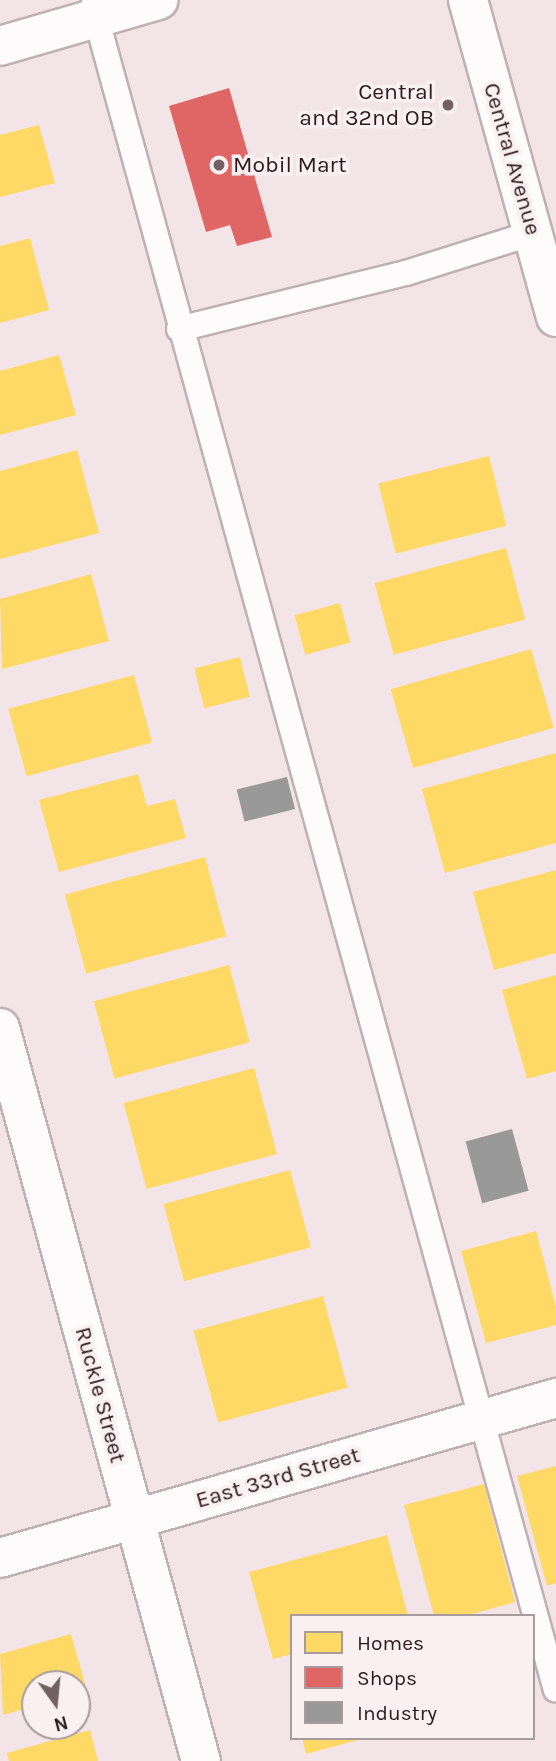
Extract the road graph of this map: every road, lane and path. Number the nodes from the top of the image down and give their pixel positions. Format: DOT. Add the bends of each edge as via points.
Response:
graph roads {
  1 [pos="158,0"];
  2 [pos="468,0"];
  3 [pos="94,9"];
  4 [pos="0,46"];
  5 [pos="533,233"];
  6 [pos="556,317"];
  7 [pos="179,329"];
  8 [pos="0,1028"];
  9 [pos="556,1398"];
  10 [pos="482,1419"];
  11 [pos="134,1519"];
  12 [pos="0,1558"];
  13 [pos="556,1690"];
  14 [pos="201,1761"];
  1 -- 3 [label="street"];
  2 -- 5 [label="street, Central Avenue"];
  3 -- 4 [label="street"];
  3 -- 7 [label="lane"];
  5 -- 6 [label="street, Central Avenue"];
  5 -- 7 [label="lane" via="406,273"];
  7 -- 10 [label="lane"];
  8 -- 11 [label="street, Ruckle Street"];
  9 -- 10 [label="street, East 33rd Street"];
  10 -- 11 [label="street, East 33rd Street"];
  10 -- 13 [label="lane"];
  11 -- 12 [label="street, East 33rd Street"];
  11 -- 14 [label="street, Ruckle Street"];
}
